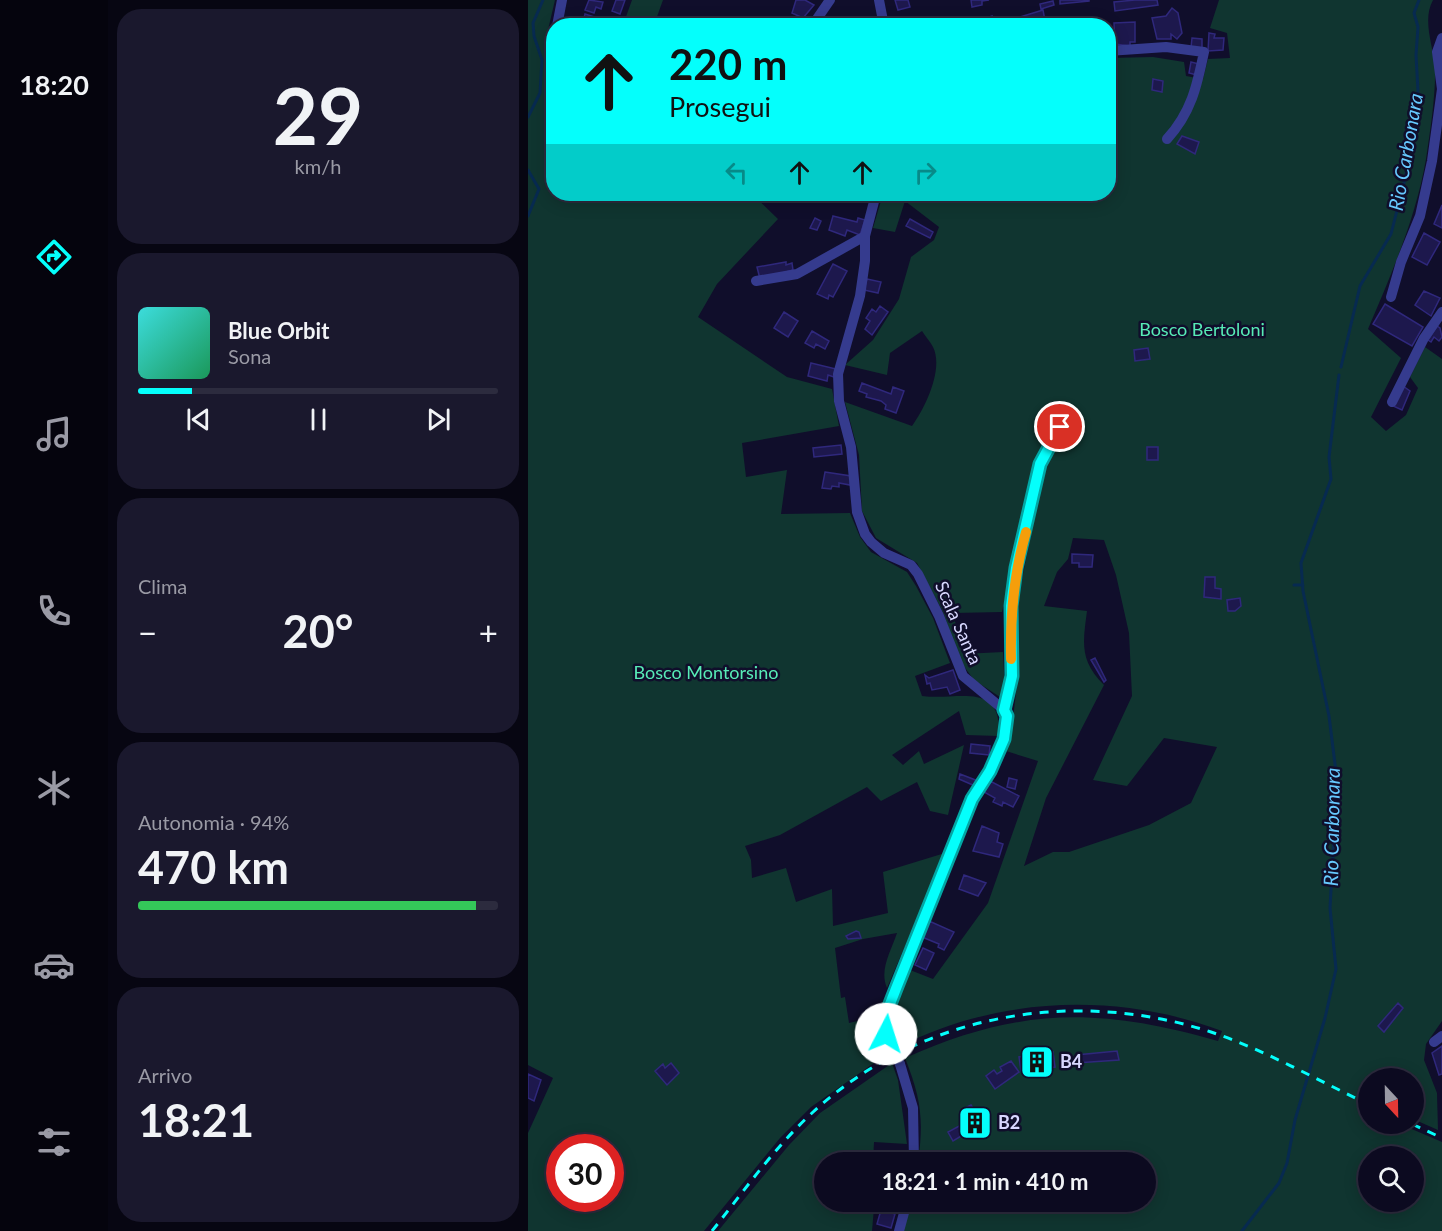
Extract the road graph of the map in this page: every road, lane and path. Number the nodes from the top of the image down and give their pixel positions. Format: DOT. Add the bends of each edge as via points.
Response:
graph roads {
  1 [pos="562,0"];
  2 [pos="830,0"];
  3 [pos="879,0"];
  4 [pos="559,18"];
  5 [pos="818,18"];
  6 [pos="882,18"];
  7 [pos="1442,38"];
  8 [pos="1116,50"];
  9 [pos="1167,139"];
  10 [pos="874,201"];
  11 [pos="865,236"];
  12 [pos="756,281"];
  13 [pos="1391,297"];
  14 [pos="1442,312"];
  15 [pos="1392,402"];
  16 [pos="1060,427"];
  17 [pos="1004,710"];
  18 [pos="914,1152"];
  19 [pos="904,1212"];
  20 [pos="899,1231"];
  1 -- 4 [label="street"];
  2 -- 5 [label="street"];
  3 -- 6 [label="street"];
  7 -- 13 [label="street" via="1437,52 1442,89 1432,161 1420,216"];
  8 -- 9 [label="street" via="1166,47 1204,52 1191,105"];
  10 -- 11 [label="street, Scala Santa"];
  11 -- 12 [label="street" via="797,274"];
  11 -- 17 [label="street, Scala Santa" via="860,296 837,374 861,527 880,549 911,565 939,616 963,676"];
  14 -- 15 [label="street"];
  16 -- 17 [label="street" via="1040,464 1016,568 1011,606 1012,676"];
  17 -- 18 [label="street, bridge" via="1006,726 999,752 972,799 885,1020 913,1108"];
  19 -- 20 [label="street"];
}
